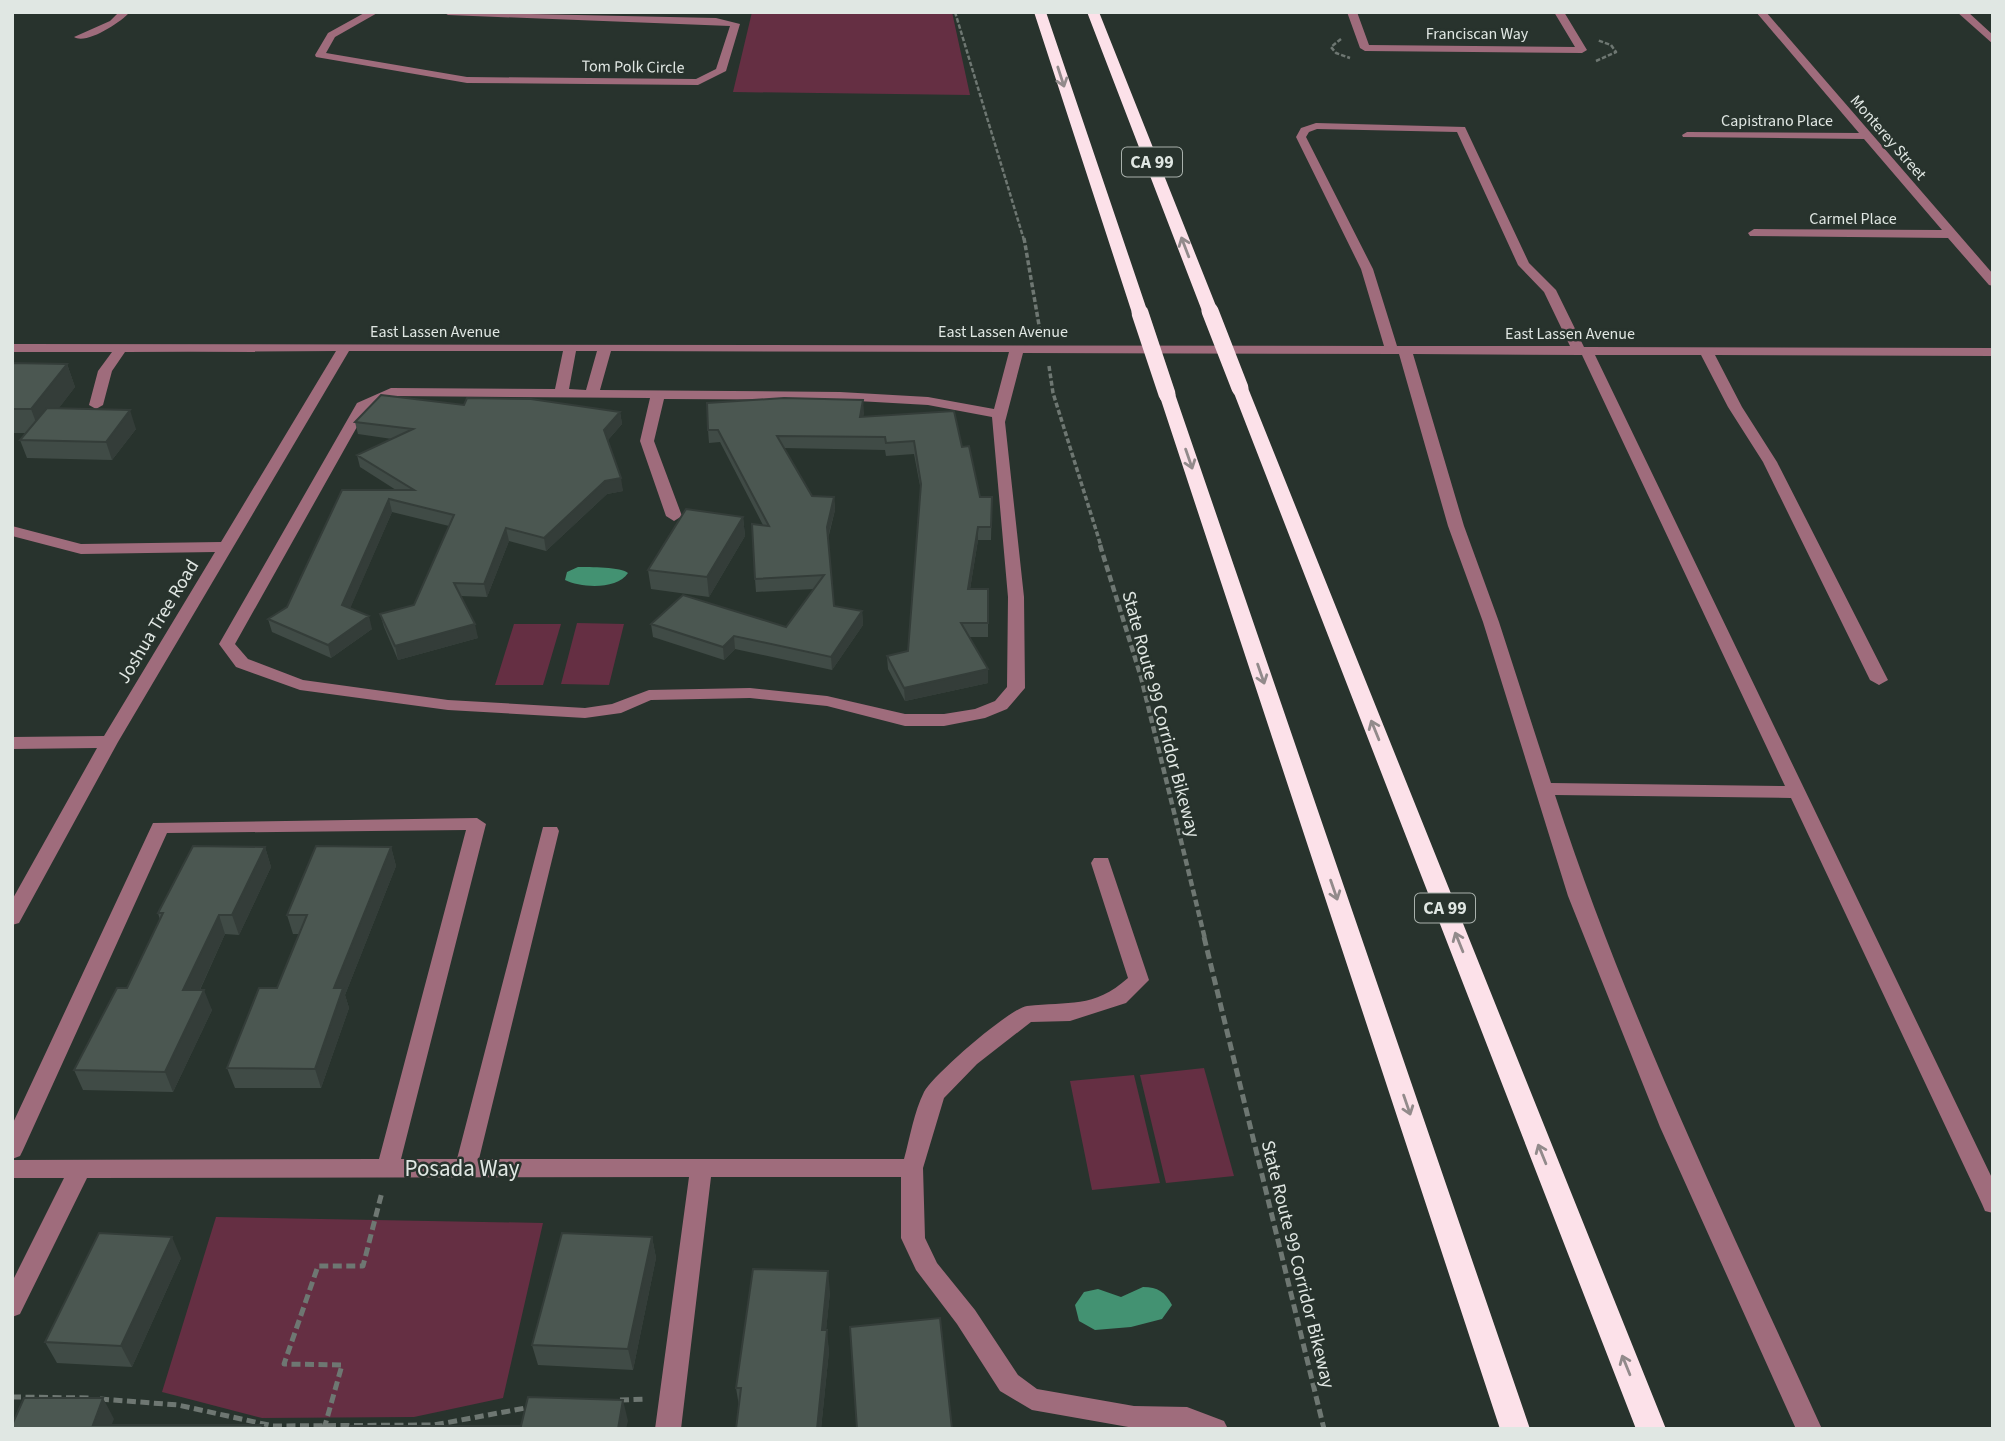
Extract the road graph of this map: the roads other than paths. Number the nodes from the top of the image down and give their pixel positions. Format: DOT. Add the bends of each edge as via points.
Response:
graph roads {
  1 [pos="125,12"];
  2 [pos="374,12"];
  3 [pos="448,12"];
  4 [pos="1040,12"];
  5 [pos="1352,12"];
  6 [pos="1559,12"];
  7 [pos="1760,12"];
  8 [pos="1962,12"];
  9 [pos="711,16"];
  10 [pos="1097,17"];
  11 [pos="79,37"];
  12 [pos="1993,41"];
  13 [pos="1687,135"];
  14 [pos="1867,136"];
  15 [pos="1754,233"];
  16 [pos="1951,234"];
  17 [pos="1993,282"];
  18 [pos="570,347"];
  19 [pos="605,347"];
  20 [pos="12,348"];
  21 [pos="121,348"];
  22 [pos="344,349"];
  23 [pos="1017,349"];
  24 [pos="1399,351"];
  25 [pos="1583,351"];
  26 [pos="1706,351"];
  27 [pos="1993,352"];
  28 [pos="592,394"];
  29 [pos="658,394"];
  30 [pos="561,395"];
  31 [pos="96,405"];
  32 [pos="999,414"];
  33 [pos="674,516"];
  34 [pos="12,531"];
  35 [pos="226,547"];
  36 [pos="1879,680"];
  37 [pos="109,742"];
  38 [pos="12,743"];
  39 [pos="1545,789"];
  40 [pos="1795,792"];
  41 [pos="550,831"];
  42 [pos="1101,863"];
  43 [pos="12,918"];
  44 [pos="12,1150"];
  45 [pos="388,1168"];
  46 [pos="466,1168"];
  47 [pos="701,1168"];
  48 [pos="912,1168"];
  49 [pos="12,1169"];
  50 [pos="80,1169"];
  51 [pos="1993,1204"];
  52 [pos="12,1307"];
  53 [pos="668,1429"];
  54 [pos="1215,1429"];
  55 [pos="1515,1429"];
  56 [pos="1651,1429"];
  57 [pos="1809,1429"];
  1 -- 11 [label="street" via="113,23"];
  2 -- 9 [label="street, Tom Polk Circle" via="331,35 320,55 467,80 698,82 722,71 735,31 735,24"];
  3 -- 9 [label="street, Tom Polk Circle"];
  4 -- 55 [label="highway, CA 99, one-way, bridge"];
  5 -- 6 [label="street, Franciscan Way" via="1365,48 1582,50"];
  7 -- 14 [label="street, Monterey Street"];
  8 -- 12 [label="street"];
  56 -- 10 [label="highway, CA 99, one-way, bridge"];
  13 -- 14 [label="street, Capistrano Place"];
  14 -- 16 [label="street, Monterey Street"];
  15 -- 16 [label="street, Carmel Place"];
  16 -- 17 [label="street, Monterey Street"];
  18 -- 19 [label="street, East Lassen Avenue"];
  18 -- 22 [label="street, East Lassen Avenue"];
  18 -- 30 [label="street"];
  19 -- 23 [label="street, East Lassen Avenue"];
  19 -- 28 [label="street"];
  20 -- 21 [label="street, East Lassen Avenue"];
  21 -- 22 [label="street, East Lassen Avenue"];
  21 -- 31 [label="street" via="105,371"];
  22 -- 35 [label="street, Joshua Tree Road"];
  23 -- 24 [label="street, East Lassen Avenue"];
  23 -- 32 [label="street"];
  24 -- 25 [label="street, East Lassen Avenue"];
  24 -- 25 [label="street" via="1367,269 1301,137 1305,130 1316,126 1461,129 1524,265 1550,290"];
  24 -- 39 [label="street"];
  25 -- 26 [label="street, East Lassen Avenue"];
  25 -- 40 [label="street"];
  26 -- 27 [label="street, East Lassen Avenue"];
  26 -- 36 [label="street" via="1770,462"];
  28 -- 29 [label="street"];
  28 -- 30 [label="street"];
  29 -- 32 [label="street" via="928,401"];
  29 -- 33 [label="street" via="647,441"];
  30 -- 32 [label="street" via="391,392 362,406 227,644 242,663 300,685 448,705 585,713 615,709 649,695 750,693 827,701 905,720 979,714 1001,705 1016,688 1016,597"];
  34 -- 35 [label="street" via="81,549"];
  35 -- 37 [label="street, Joshua Tree Road"];
  37 -- 38 [label="street"];
  37 -- 43 [label="street, Joshua Tree Road"];
  39 -- 40 [label="street"];
  39 -- 57 [label="street" via="1578,896 1630,1031"];
  40 -- 51 [label="street"];
  41 -- 46 [label="street"];
  42 -- 48 [label="street" via="1139,980 1119,998 1070,1013 1026,1014 969,1058 934,1094"];
  44 -- 45 [label="street" via="160,827 477,824"];
  45 -- 46 [label="street, Posada Way"];
  45 -- 50 [label="street, Posada Way"];
  46 -- 47 [label="street, Posada Way"];
  47 -- 48 [label="street, Posada Way"];
  47 -- 53 [label="street"];
  48 -- 54 [label="street" via="913,1238 928,1270 966,1317 1009,1383 1032,1399 1134,1417 1187,1418"];
  49 -- 50 [label="street, Posada Way"];
  50 -- 52 [label="street"];
}
